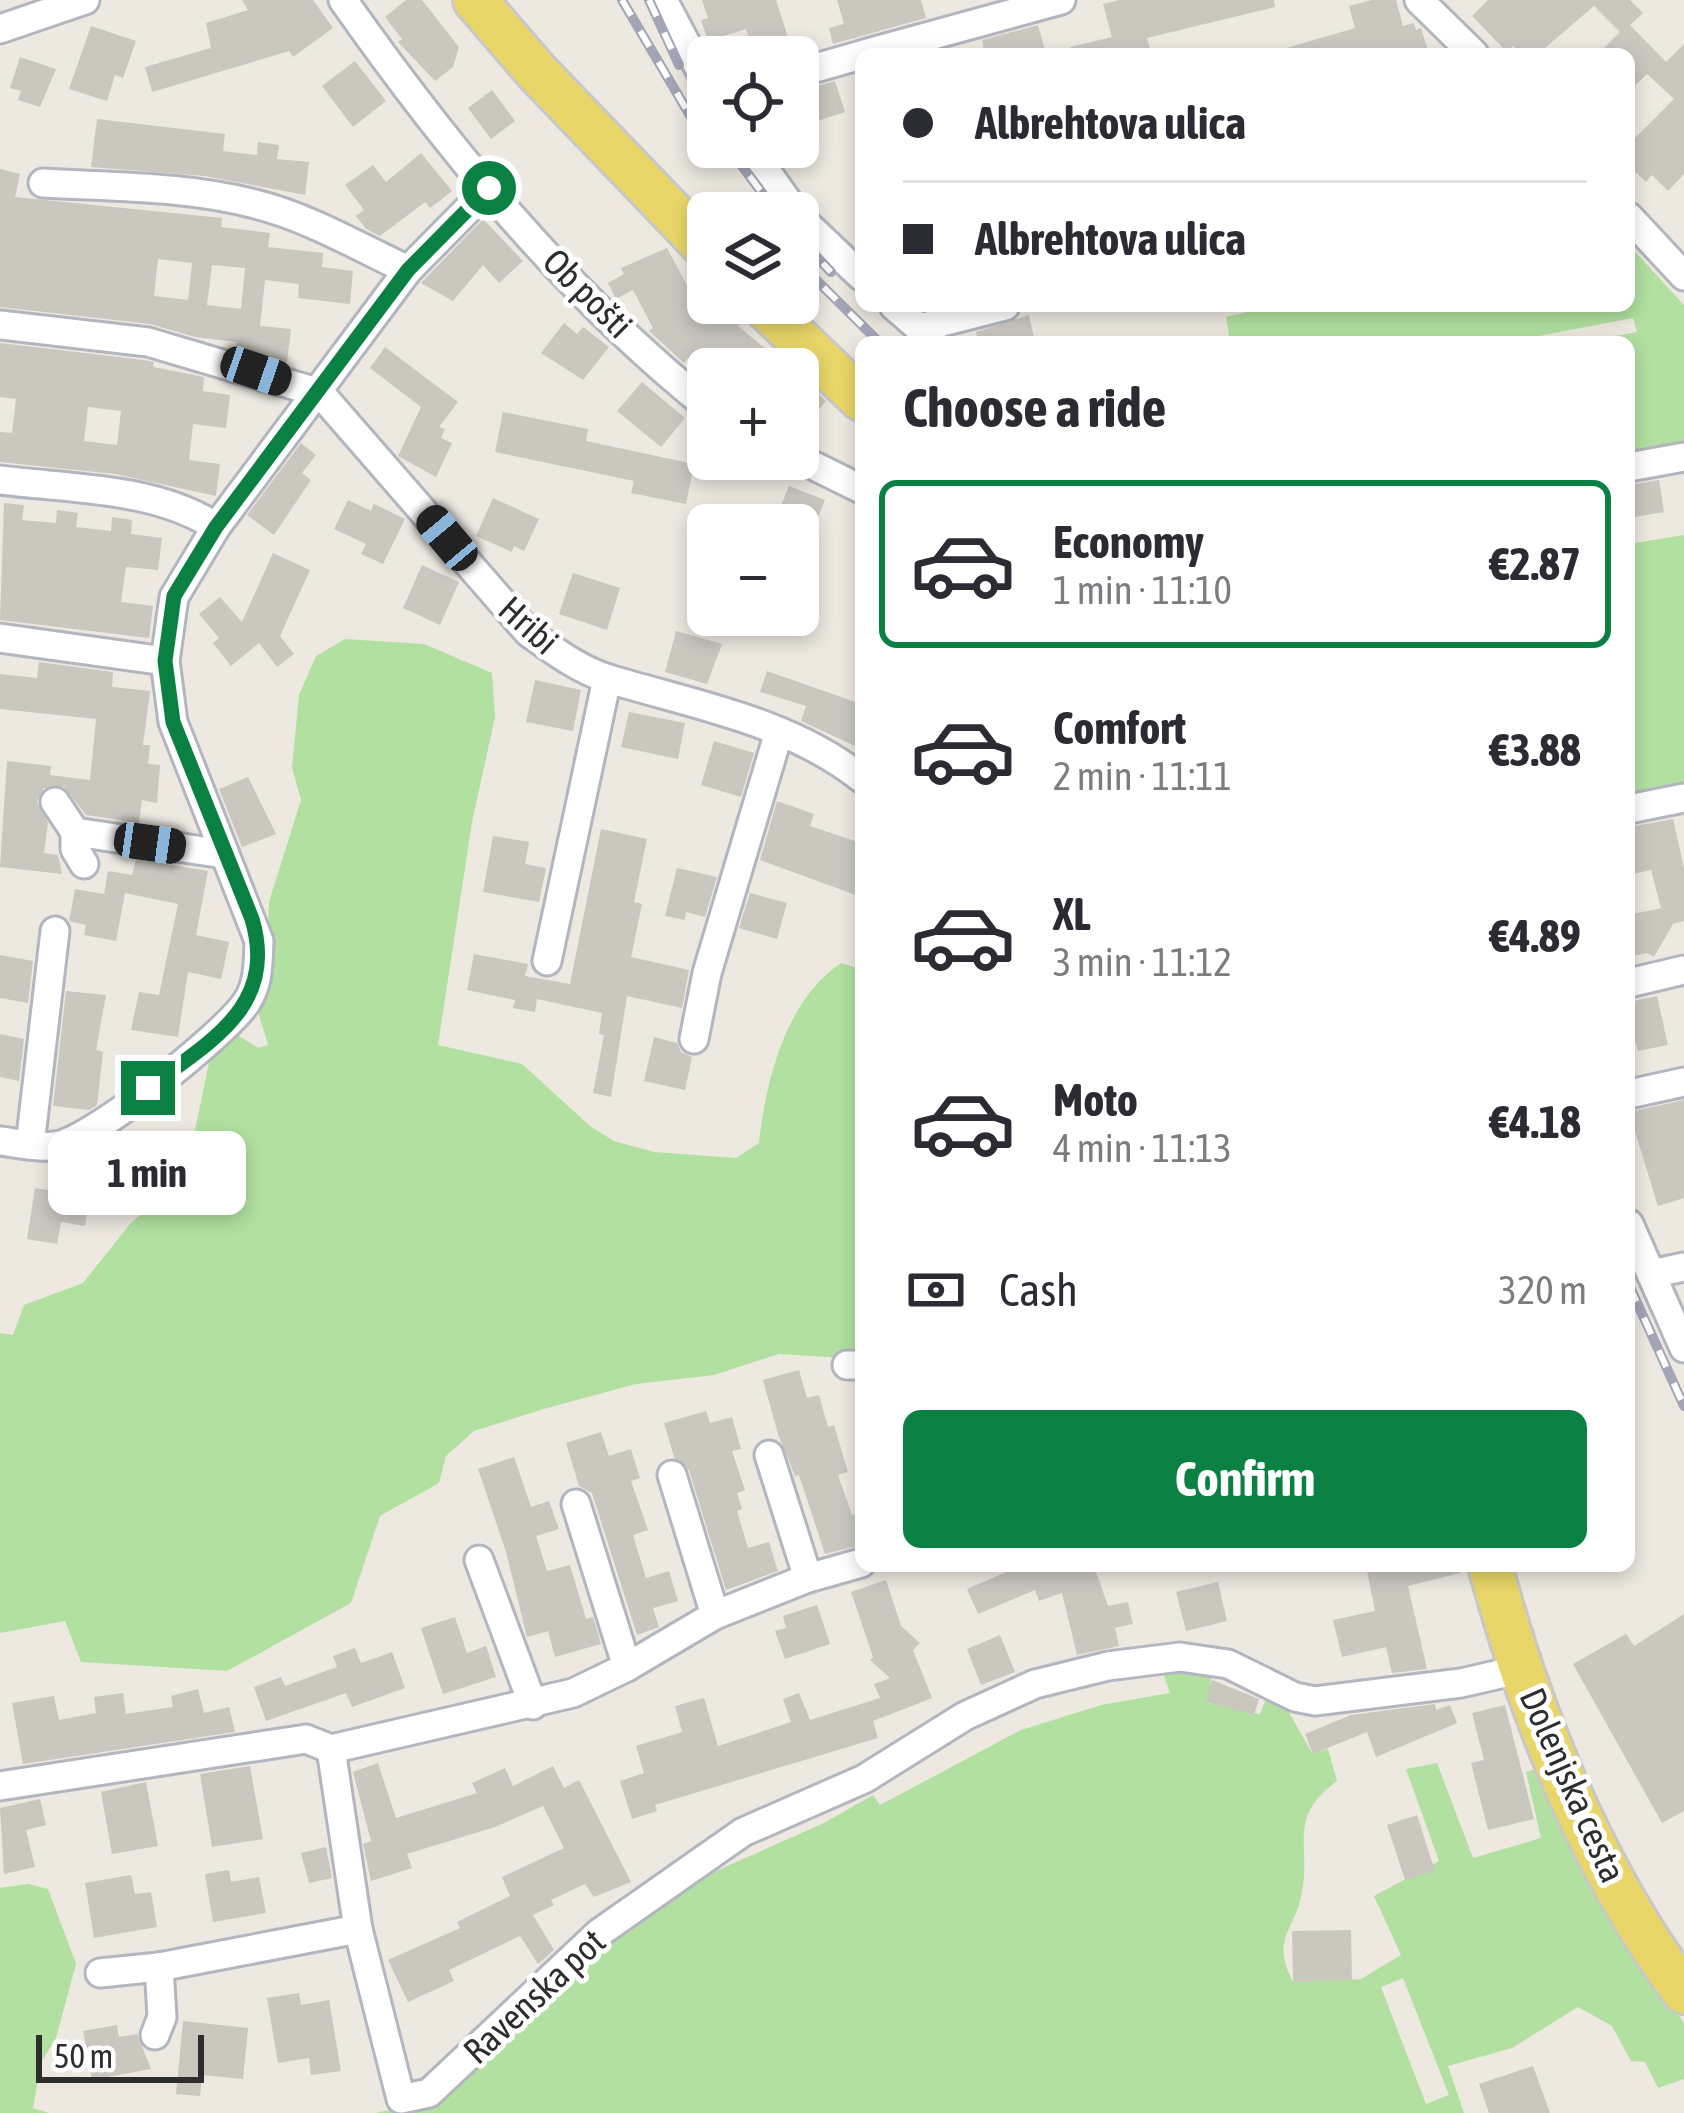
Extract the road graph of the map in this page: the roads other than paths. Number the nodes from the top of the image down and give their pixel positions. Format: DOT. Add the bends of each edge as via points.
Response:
graph roads {
  1 [pos="85,0"];
  2 [pos="475,0"];
  3 [pos="663,0"];
  4 [pos="1061,0"];
  5 [pos="1419,0"];
  6 [pos="349,2"];
  7 [pos="0,29"];
  8 [pos="687,45"];
  9 [pos="884,48"];
  10 [pos="1468,48"];
  11 [pos="855,56"];
  12 [pos="819,67"];
  13 [pos="43,183"];
  14 [pos="489,188"];
  15 [pos="1635,223"];
  16 [pos="687,228"];
  17 [pos="819,235"];
  18 [pos="408,270"];
  19 [pos="855,270"];
  20 [pos="1684,276"];
  21 [pos="962,312"];
  22 [pos="911,319"];
  23 [pos="783,324"];
  24 [pos="0,325"];
  25 [pos="687,387"];
  26 [pos="320,393"];
  27 [pos="855,393"];
  28 [pos="1684,457"];
  29 [pos="1635,466"];
  30 [pos="819,468"];
  31 [pos="0,480"];
  32 [pos="855,486"];
  33 [pos="216,527"];
  34 [pos="0,638"];
  35 [pos="165,661"];
  36 [pos="607,679"];
  37 [pos="778,732"];
  38 [pos="855,773"];
  39 [pos="1684,798"];
  40 [pos="55,802"];
  41 [pos="1635,808"];
  42 [pos="75,832"];
  43 [pos="224,854"];
  44 [pos="84,864"];
  45 [pos="55,931"];
  46 [pos="547,961"];
  47 [pos="1684,970"];
  48 [pos="1635,982"];
  49 [pos="694,1039"];
  50 [pos="1684,1082"];
  51 [pos="1635,1093"];
  52 [pos="0,1141"];
  53 [pos="30,1145"];
  54 [pos="1635,1238"];
  55 [pos="1684,1267"];
  56 [pos="1651,1274"];
  57 [pos="1684,1348"];
  58 [pos="770,1455"];
  59 [pos="672,1475"];
  60 [pos="576,1504"];
  61 [pos="479,1560"];
  62 [pos="855,1565"];
  63 [pos="1492,1572"];
  64 [pos="808,1578"];
  65 [pos="715,1615"];
  66 [pos="627,1667"];
  67 [pos="1522,1669"];
  68 [pos="532,1705"];
  69 [pos="331,1748"];
  70 [pos="0,1786"];
  71 [pos="358,1929"];
  72 [pos="159,1967"];
  73 [pos="100,1973"];
  74 [pos="1684,1992"];
  75 [pos="155,2035"];
  1 -- 7 [label="street"];
  2 -- 16 [label="main road"];
  3 -- 8 [label="street"];
  4 -- 9 [label="street"];
  5 -- 10 [label="street"];
  6 -- 14 [label="street, Ob pošti" via="449,146"];
  11 -- 12 [label="street"];
  13 -- 18 [label="street" via="255,204"];
  14 -- 18 [label="street"];
  14 -- 25 [label="street, Ob pošti" via="560,269"];
  15 -- 20 [label="street"];
  17 -- 19 [label="street"];
  18 -- 26 [label="street"];
  21 -- 22 [label="street"];
  23 -- 27 [label="main road"];
  24 -- 26 [label="street" via="148,342"];
  26 -- 33 [label="street"];
  26 -- 36 [label="street, Hribi" via="528,632"];
  28 -- 29 [label="street"];
  30 -- 32 [label="street"];
  31 -- 33 [label="street" via="145,498"];
  33 -- 35 [label="street" via="174,596"];
  34 -- 35 [label="street"];
  35 -- 43 [label="street" via="173,722"];
  36 -- 37 [label="street, Hribi"];
  36 -- 46 [label="street"];
  37 -- 38 [label="street, Hribi"];
  37 -- 49 [label="street"];
  39 -- 41 [label="street"];
  40 -- 42 [label="street"];
  42 -- 43 [label="street"];
  42 -- 44 [label="street"];
  43 -- 53 [label="street" via="259,941 248,1000 222,1032 92,1130 58,1146"];
  45 -- 53 [label="street"];
  47 -- 48 [label="street"];
  50 -- 51 [label="street"];
  52 -- 53 [label="street"];
  54 -- 56 [label="street"];
  55 -- 56 [label="street"];
  56 -- 57 [label="street"];
  58 -- 64 [label="street"];
  59 -- 65 [label="street"];
  60 -- 66 [label="street"];
  61 -- 68 [label="street"];
  62 -- 64 [label="street"];
  63 -- 67 [label="main road, Dolenjska cesta"];
  64 -- 65 [label="street"];
  65 -- 66 [label="street"];
  66 -- 68 [label="street"];
  67 -- 71 [label="street, Ravenska pot" via="1316,1701 1228,1664 1180,1657 1035,1684 965,1716 864,1779 743,1832 598,1933 430,2093 401,2099"];
  67 -- 74 [label="main road, Dolenjska cesta" via="1597,1850"];
  68 -- 69 [label="street"];
  69 -- 70 [label="street" via="306,1739"];
  69 -- 71 [label="street, Ravenska pot"];
  71 -- 72 [label="street"];
  72 -- 73 [label="street"];
  72 -- 75 [label="street"];
}
